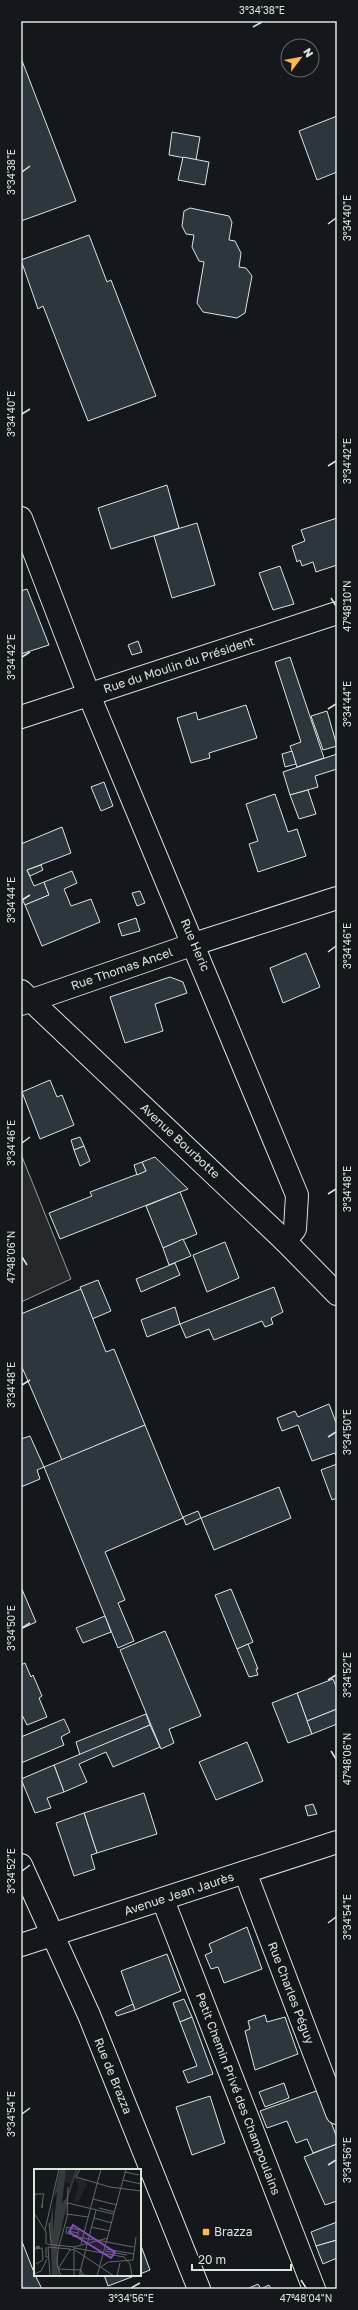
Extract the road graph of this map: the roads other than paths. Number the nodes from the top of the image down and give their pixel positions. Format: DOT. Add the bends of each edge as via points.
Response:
graph roads {
  1 [pos="21,518"];
  2 [pos="337,613"];
  3 [pos="89,695"];
  4 [pos="21,717"];
  5 [pos="337,898"];
  6 [pos="194,944"];
  7 [pos="25,999"];
  8 [pos="285,1241"];
  9 [pos="337,1294"];
  10 [pos="337,1842"];
  11 [pos="21,1865"];
  12 [pos="245,1872"];
  13 [pos="163,1900"];
  14 [pos="52,1935"];
  15 [pos="21,1945"];
  16 [pos="337,2113"];
  17 [pos="199,2289"];
  18 [pos="314,2289"];
  1 -- 3 [label="street, Rue Heric"];
  2 -- 3 [label="street, Rue du Moulin du Président"];
  3 -- 4 [label="street, Rue du Moulin du Président"];
  3 -- 6 [label="street, Rue Heric"];
  5 -- 6 [label="street, Rue Thomas Ancel"];
  6 -- 7 [label="street, Rue Thomas Ancel"];
  6 -- 8 [label="street, Rue Heric" via="297,1195 295,1229"];
  7 -- 8 [label="street, Avenue Bourbotte"];
  8 -- 9 [label="street, Avenue Bourbotte"];
  10 -- 12 [label="street, Avenue Jean Jaurès"];
  11 -- 14 [label="street, Rue de Brazza"];
  12 -- 13 [label="street, Avenue Jean Jaurès"];
  12 -- 16 [label="street, Rue Charles Péguy"];
  13 -- 14 [label="street, Avenue Jean Jaurès"];
  13 -- 18 [label="street, Petit Chemin Privé des Champoulains"];
  14 -- 15 [label="street, Avenue Jean Jaurès"];
  14 -- 17 [label="street, Rue de Brazza" via="89,2015"];
}
